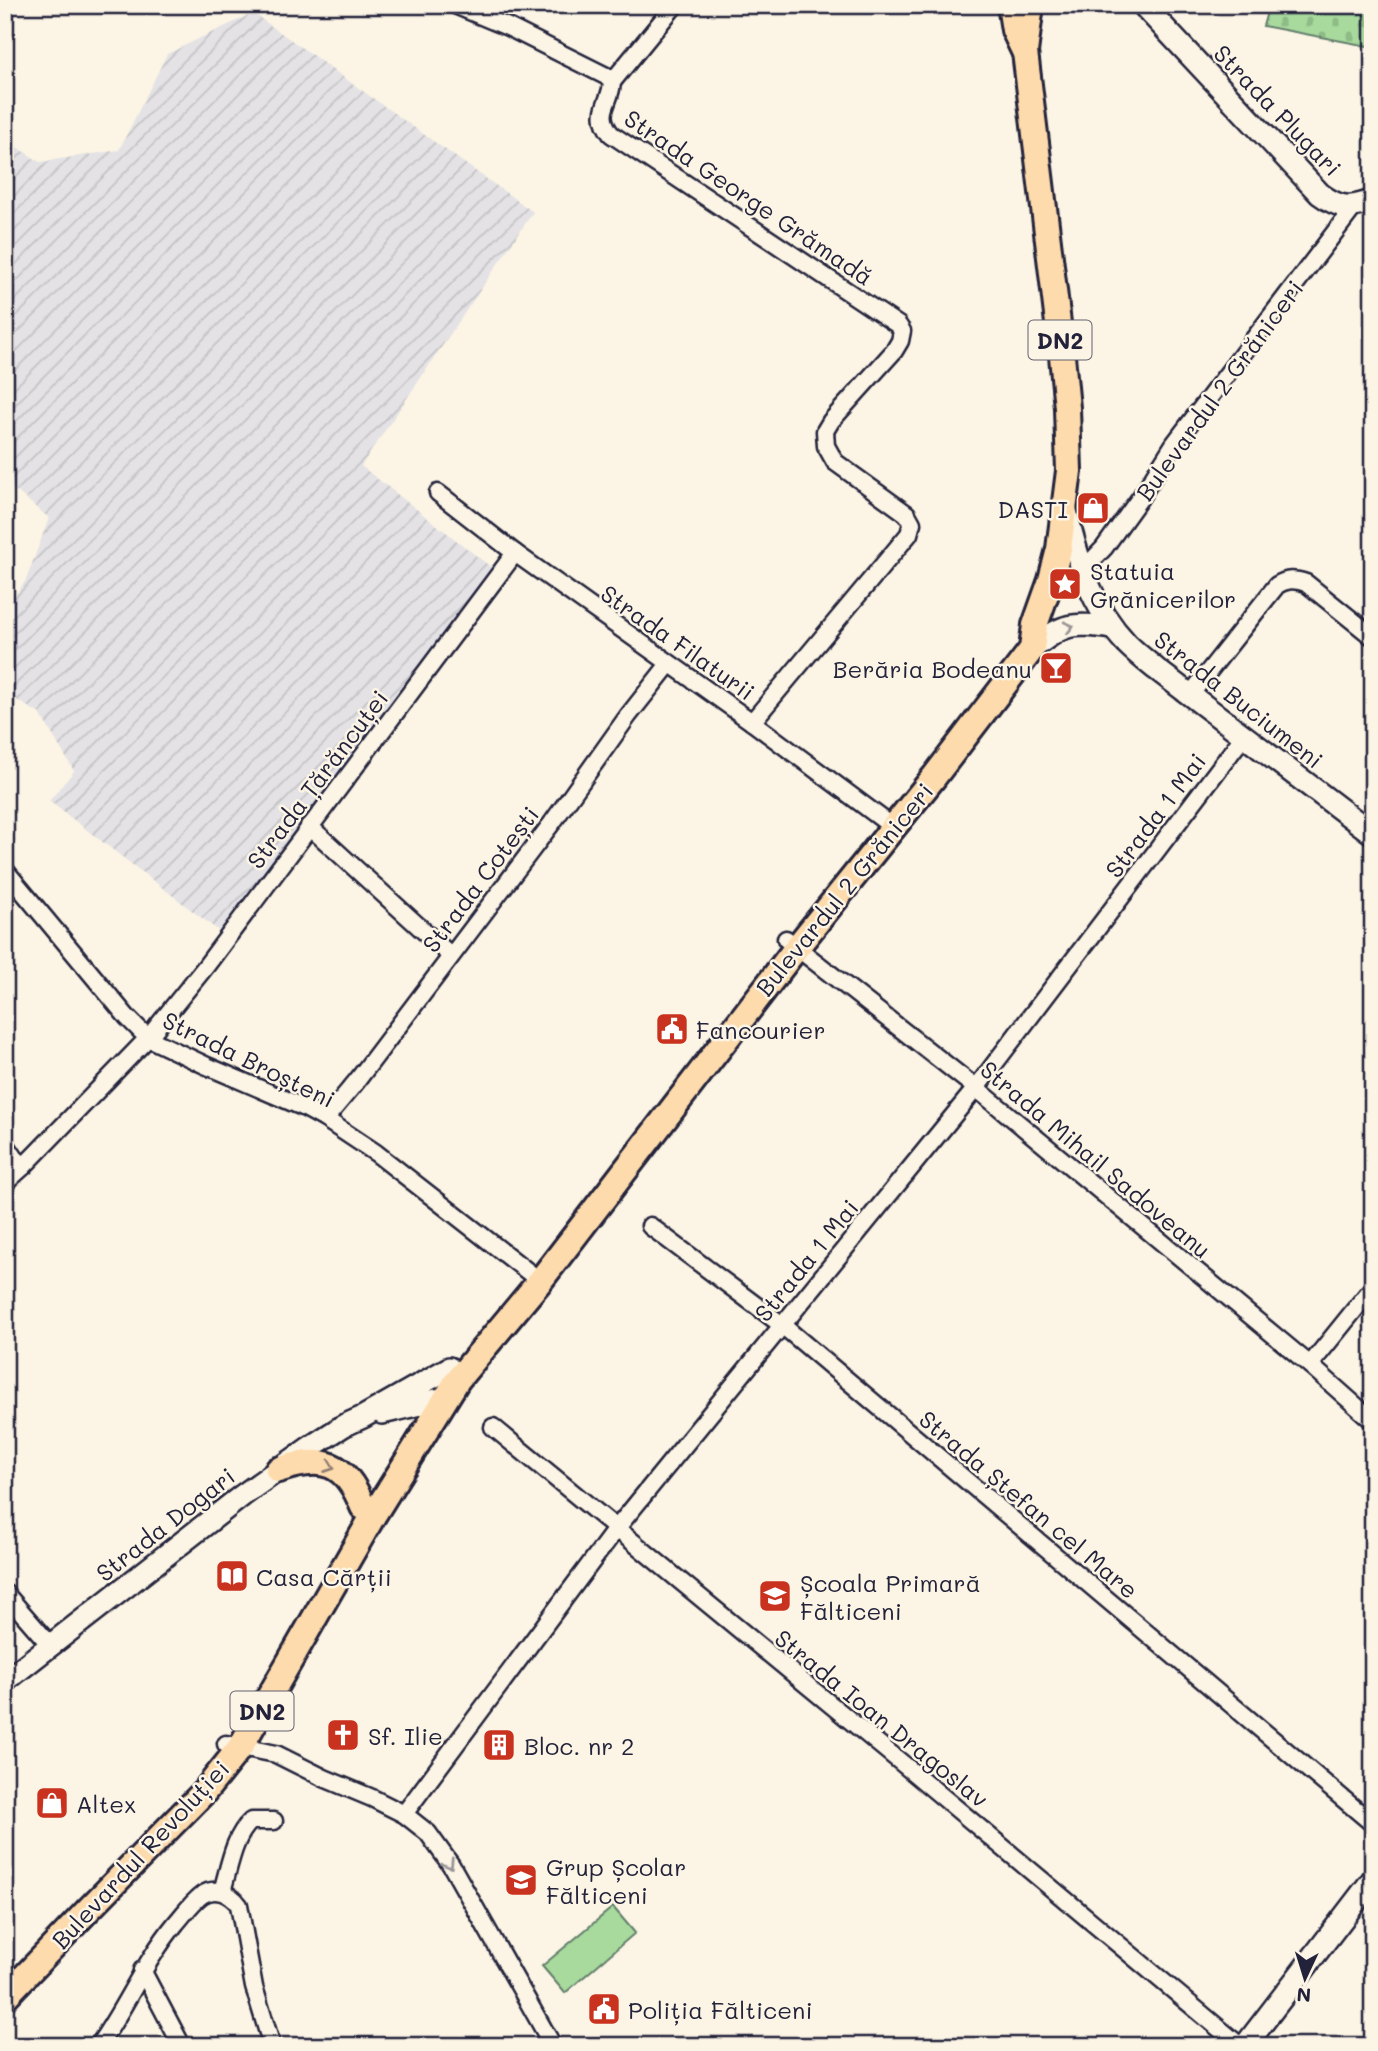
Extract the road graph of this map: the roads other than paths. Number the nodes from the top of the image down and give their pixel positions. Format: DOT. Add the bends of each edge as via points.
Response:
graph roads {
  1 [pos="455,5"];
  2 [pos="675,5"];
  3 [pos="1010,5"];
  4 [pos="1031,5"];
  5 [pos="1143,5"];
  6 [pos="1025,52"];
  7 [pos="612,82"];
  8 [pos="1364,204"];
  9 [pos="438,493"];
  10 [pos="1065,509"];
  11 [pos="515,553"];
  12 [pos="1082,571"];
  13 [pos="1113,628"];
  14 [pos="1033,637"];
  15 [pos="1373,637"];
  16 [pos="669,664"];
  17 [pos="1190,695"];
  18 [pos="752,722"];
  19 [pos="1243,737"];
  20 [pos="887,823"];
  21 [pos="309,826"];
  22 [pos="1373,834"];
  23 [pos="5,870"];
  24 [pos="791,943"];
  25 [pos="450,955"];
  26 [pos="151,1034"];
  27 [pos="976,1088"];
  28 [pos="325,1119"];
  29 [pos="5,1143"];
  30 [pos="24,1166"];
  31 [pos="5,1183"];
  32 [pos="650,1226"];
  33 [pos="535,1277"];
  34 [pos="1373,1287"];
  35 [pos="782,1325"];
  36 [pos="1310,1365"];
  37 [pos="444,1387"];
  38 [pos="363,1417"];
  39 [pos="1373,1421"];
  40 [pos="493,1427"];
  41 [pos="278,1470"];
  42 [pos="363,1507"];
  43 [pos="616,1529"];
  44 [pos="5,1593"];
  45 [pos="51,1646"];
  46 [pos="5,1681"];
  47 [pos="234,1745"];
  48 [pos="404,1814"];
  49 [pos="274,1821"];
  50 [pos="1373,1824"];
  51 [pos="1373,1879"];
  52 [pos="222,1891"];
  53 [pos="142,1970"];
  54 [pos="5,1977"];
  55 [pos="5,1997"];
  56 [pos="98,2046"];
  57 [pos="182,2046"];
  58 [pos="272,2046"];
  59 [pos="553,2046"];
  60 [pos="1240,2046"];
  61 [pos="1245,2046"];
  1 -- 7 [label="street, Strada George Grămadă" via="533,39"];
  2 -- 7 [label="street"];
  3 -- 6 [label="main road, Bulevardul 2 Grăniceri / DN2" via="1014,30"];
  4 -- 6 [label="main road, Bulevardul 2 Grăniceri / DN2"];
  5 -- 8 [label="street, Strada Plugari" via="1320,194 1335,205"];
  6 -- 10 [label="main road, Bulevardul 2 Grăniceri / DN2" via="1065,382 1069,471"];
  7 -- 18 [label="street, Strada George Grămadă" via="603,115 611,134 902,331 900,341 824,431 835,462 907,514 912,523 909,534"];
  8 -- 12 [label="street, Bulevardul 2 Grăniceri" via="1174,444 1104,548"];
  9 -- 11 [label="street, Strada Filaturii"];
  10 -- 12 [label="street, Strada Buciumeni"];
  10 -- 14 [label="main road, Bulevardul 2 Grăniceri / DN2" via="1059,548"];
  11 -- 16 [label="street, Strada Filaturii"];
  11 -- 21 [label="street, Strada Țărăncuței"];
  12 -- 13 [label="street, Strada Buciumeni"];
  14 -- 13 [label="street, one-way" via="1066,625"];
  13 -- 17 [label="street, Strada Buciumeni" via="1127,645"];
  14 -- 20 [label="main road, Bulevardul 2 Grăniceri / DN2" via="1019,640"];
  15 -- 17 [label="street" via="1306,583 1286,580 1276,585"];
  16 -- 18 [label="street, Strada Filaturii"];
  16 -- 25 [label="street, Strada Cotești"];
  17 -- 19 [label="street, Strada Buciumeni"];
  18 -- 20 [label="street, Strada Filaturii"];
  19 -- 22 [label="street, Strada Buciumeni"];
  19 -- 27 [label="street, Strada 1 Mai"];
  20 -- 24 [label="main road, Bulevardul 2 Grăniceri / DN2"];
  21 -- 25 [label="street"];
  21 -- 26 [label="street, Strada Țărăncuței"];
  23 -- 26 [label="street, Strada Broșteni" via="127,1017"];
  24 -- 27 [label="street, Strada Mihail Sadoveanu"];
  24 -- 33 [label="main road, Bulevardul 2 Grăniceri / DN2"];
  25 -- 28 [label="street, Strada Cotești"];
  26 -- 28 [label="street, Strada Broșteni" via="206,1066"];
  26 -- 30 [label="street, Strada Țărăncuței"];
  27 -- 35 [label="street, Strada 1 Mai"];
  27 -- 36 [label="street, Strada Mihail Sadoveanu"];
  28 -- 33 [label="street, Strada Broșteni"];
  29 -- 30 [label="street"];
  30 -- 31 [label="street, Strada Țărăncuței"];
  32 -- 35 [label="street, Strada Ștefan cel Mare"];
  33 -- 37 [label="main road, Bulevardul 2 Grăniceri / DN2"];
  34 -- 36 [label="street"];
  35 -- 43 [label="street, Strada 1 Mai"];
  35 -- 50 [label="street, Strada Ștefan cel Mare"];
  36 -- 39 [label="street, Strada Mihail Sadoveanu"];
  37 -- 38 [label="street, Strada Dogari"];
  37 -- 38 [label="street, Strada Dogari"];
  37 -- 42 [label="main road, Bulevardul Revoluției / DN2"];
  37 -- 47 [label="main road, Bulevardul Revoluției / DN2" via="288,1668"];
  38 -- 41 [label="street, Strada Dogari"];
  40 -- 43 [label="street, Strada Ioan Dragoslav"];
  41 -- 42 [label="main road, one-way" via="312,1463 337,1467 356,1487"];
  41 -- 45 [label="street, Strada Dogari"];
  42 -- 47 [label="main road, Bulevardul Revoluției / DN2"];
  43 -- 48 [label="street, Strada 1 Mai"];
  43 -- 60 [label="street, Strada Ioan Dragoslav"];
  44 -- 45 [label="street"];
  45 -- 46 [label="street, Strada Dogari"];
  47 -- 48 [label="street" via="276,1754"];
  47 -- 54 [label="main road, Bulevardul Revoluției / DN2"];
  47 -- 55 [label="main road, Bulevardul Revoluției / DN2" via="205,1791"];
  48 -- 59 [label="street, one-way" via="428,1833 451,1865"];
  49 -- 52 [label="street" via="251,1821 244,1827"];
  51 -- 61 [label="street"];
  52 -- 53 [label="street" via="203,1894 191,1905"];
  52 -- 58 [label="street" via="239,1905 254,1987"];
  53 -- 56 [label="street"];
  53 -- 57 [label="street"];
}
